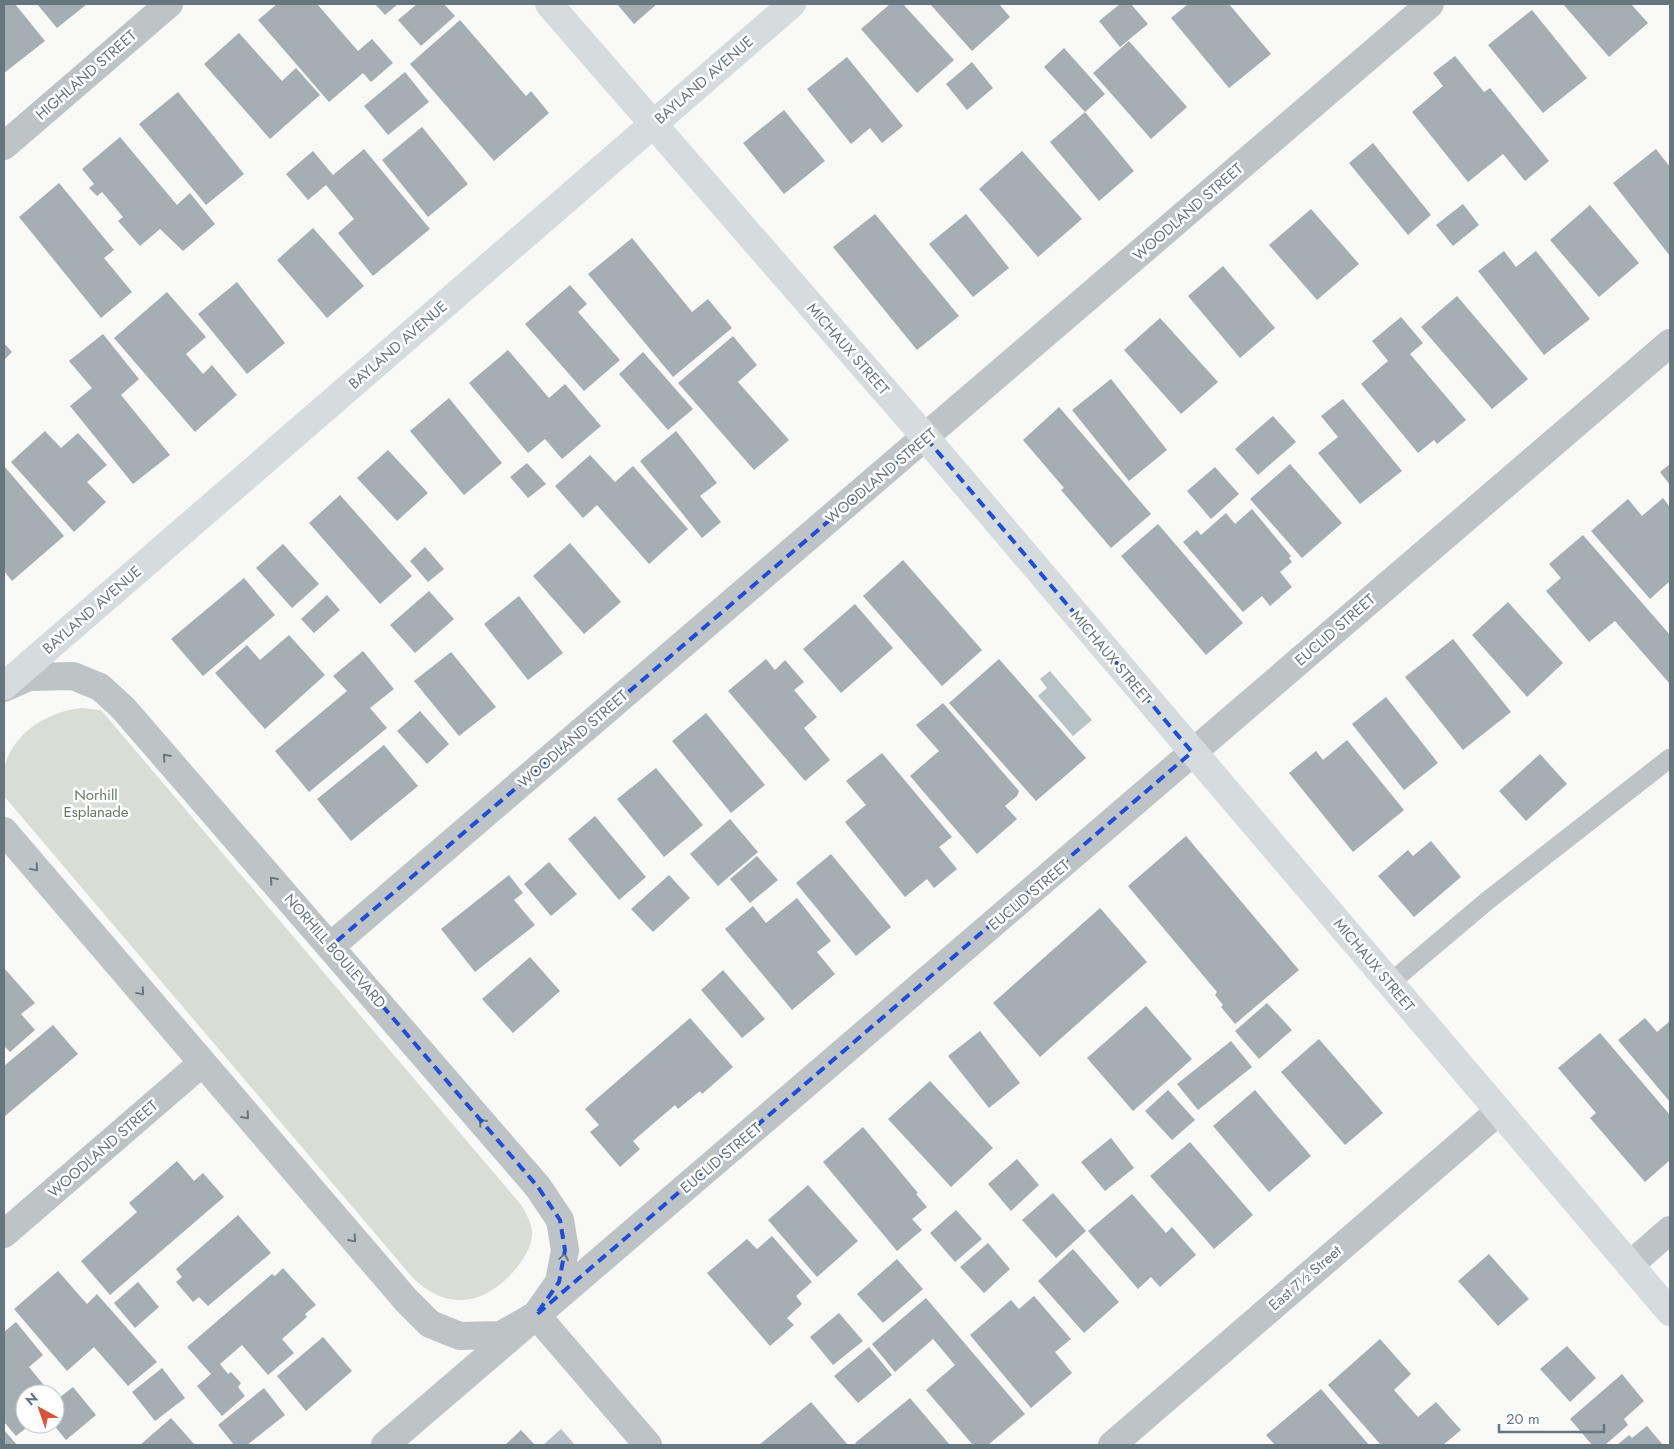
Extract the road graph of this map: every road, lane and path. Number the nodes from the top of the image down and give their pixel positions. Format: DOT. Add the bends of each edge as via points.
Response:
graph roads {
  1 [pos="169,4"];
  2 [pos="549,4"];
  3 [pos="792,4"];
  4 [pos="1430,4"];
  5 [pos="653,124"];
  6 [pos="4,146"];
  7 [pos="1670,343"];
  8 [pos="926,438"];
  9 [pos="4,687"];
  10 [pos="1192,752"];
  11 [pos="1670,758"];
  12 [pos="4,831"];
  13 [pos="331,946"];
  14 [pos="1390,983"];
  15 [pos="202,1064"];
  16 [pos="1498,1112"];
  17 [pos="1670,1230"];
  18 [pos="4,1234"];
  19 [pos="1630,1265"];
  20 [pos="1670,1312"];
  21 [pos="536,1315"];
  22 [pos="385,1445"];
  23 [pos="648,1445"];
  24 [pos="1112,1445"];
  1 -- 6 [label="street, HIGHLAND STREET"];
  2 -- 5 [label="street, MICHAUX STREET"];
  3 -- 5 [label="street, BAYLAND AVENUE"];
  4 -- 8 [label="street, WOODLAND STREET"];
  5 -- 8 [label="street, MICHAUX STREET"];
  5 -- 9 [label="street, BAYLAND AVENUE"];
  7 -- 10 [label="street, EUCLID STREET"];
  8 -- 10 [label="street, MICHAUX STREET"];
  8 -- 13 [label="street, WOODLAND STREET"];
  13 -- 9 [label="street, NORHILL BOULEVARD, one-way" via="123,708 100,687 73,676 29,677"];
  10 -- 14 [label="street, MICHAUX STREET"];
  10 -- 21 [label="street, EUCLID STREET"];
  11 -- 14 [label="lane" via="1487,901"];
  12 -- 15 [label="street, NORHILL BOULEVARD, one-way"];
  21 -- 13 [label="street, NORHILL BOULEVARD, one-way" via="559,1282 565,1250 560,1220 538,1187"];
  14 -- 16 [label="street, MICHAUX STREET"];
  15 -- 18 [label="street, WOODLAND STREET"];
  15 -- 21 [label="street, NORHILL BOULEVARD, one-way" via="430,1324 460,1336 501,1335"];
  16 -- 19 [label="street, MICHAUX STREET"];
  16 -- 24 [label="street, East 7½ Street"];
  17 -- 19 [label="street"];
  19 -- 20 [label="street, MICHAUX STREET"];
  21 -- 22 [label="street, EUCLID STREET"];
  21 -- 23 [label="street"];
}
